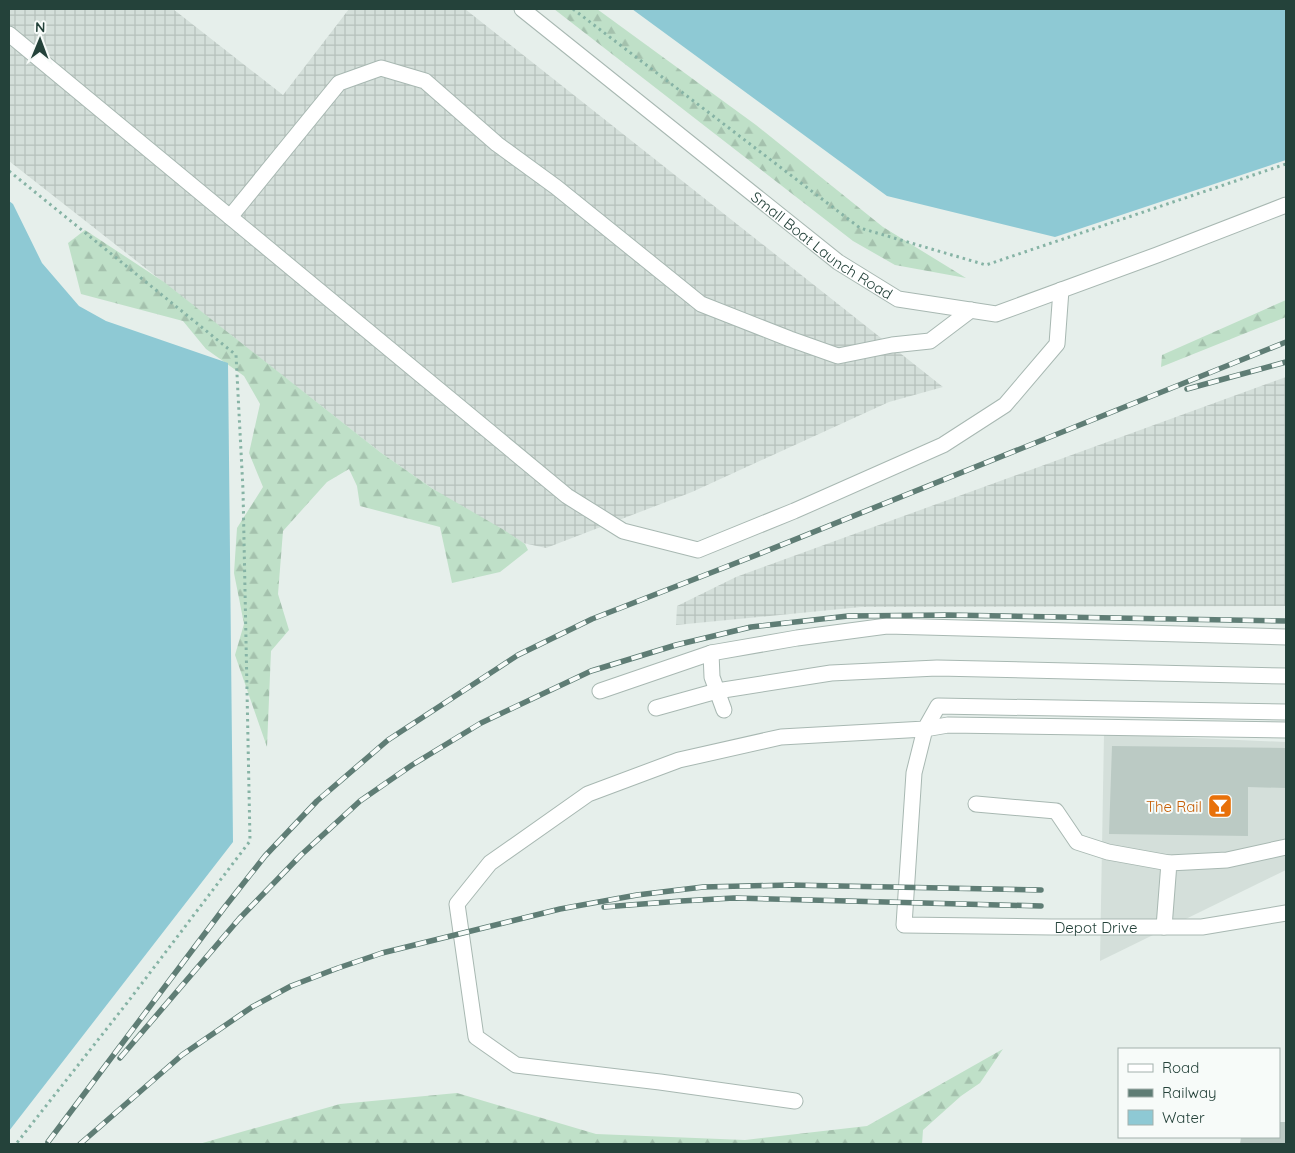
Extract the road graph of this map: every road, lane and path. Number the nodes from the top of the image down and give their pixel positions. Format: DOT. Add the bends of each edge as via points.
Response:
graph roads {
  1 [pos="522,9"];
  2 [pos="573,9"];
  3 [pos="9,34"];
  4 [pos="1286,164"];
  5 [pos="9,171"];
  6 [pos="1286,205"];
  7 [pos="230,217"];
  8 [pos="1061,290"];
  9 [pos="972,310"];
  10 [pos="1286,637"];
  11 [pos="711,654"];
  12 [pos="1286,676"];
  13 [pos="600,691"];
  14 [pos="717,691"];
  15 [pos="656,708"];
  16 [pos="724,710"];
  17 [pos="1286,712"];
  18 [pos="925,729"];
  19 [pos="1286,730"];
  20 [pos="976,804"];
  21 [pos="1286,847"];
  22 [pos="1170,863"];
  23 [pos="1286,913"];
  24 [pos="1164,927"];
  25 [pos="795,1101"];
  26 [pos="16,1144"];
  1 -- 9 [label="street, Small Boat Launch Road" via="838,262 898,299"];
  2 -- 4 [label="path" via="860,228 986,265"];
  3 -- 7 [label="street"];
  5 -- 26 [label="path" via="236,355 244,490 250,841"];
  6 -- 8 [label="street, Small Boat Launch Road"];
  7 -- 8 [label="street" via="567,496 623,531 698,550 944,445 1005,405 1057,344"];
  7 -- 9 [label="street" via="339,83 380,68 425,81 497,144 556,187 701,304 838,356 930,341"];
  8 -- 9 [label="street, Small Boat Launch Road" via="996,314"];
  10 -- 11 [label="street" via="887,626"];
  11 -- 13 [label="street"];
  11 -- 14 [label="street" via="712,677"];
  12 -- 14 [label="street" via="936,668 831,673"];
  14 -- 15 [label="street"];
  14 -- 16 [label="street"];
  17 -- 18 [label="street" via="938,706"];
  18 -- 19 [label="street" via="948,725"];
  18 -- 24 [label="street, Depot Drive" via="914,773 904,925"];
  18 -- 25 [label="street" via="781,737 679,760 588,794 490,863 457,904 476,1037 516,1064"];
  20 -- 22 [label="street" via="1056,811 1077,842 1108,852"];
  21 -- 22 [label="street" via="1227,860"];
  22 -- 24 [label="street"];
  23 -- 24 [label="street, Depot Drive" via="1202,927"];
}
